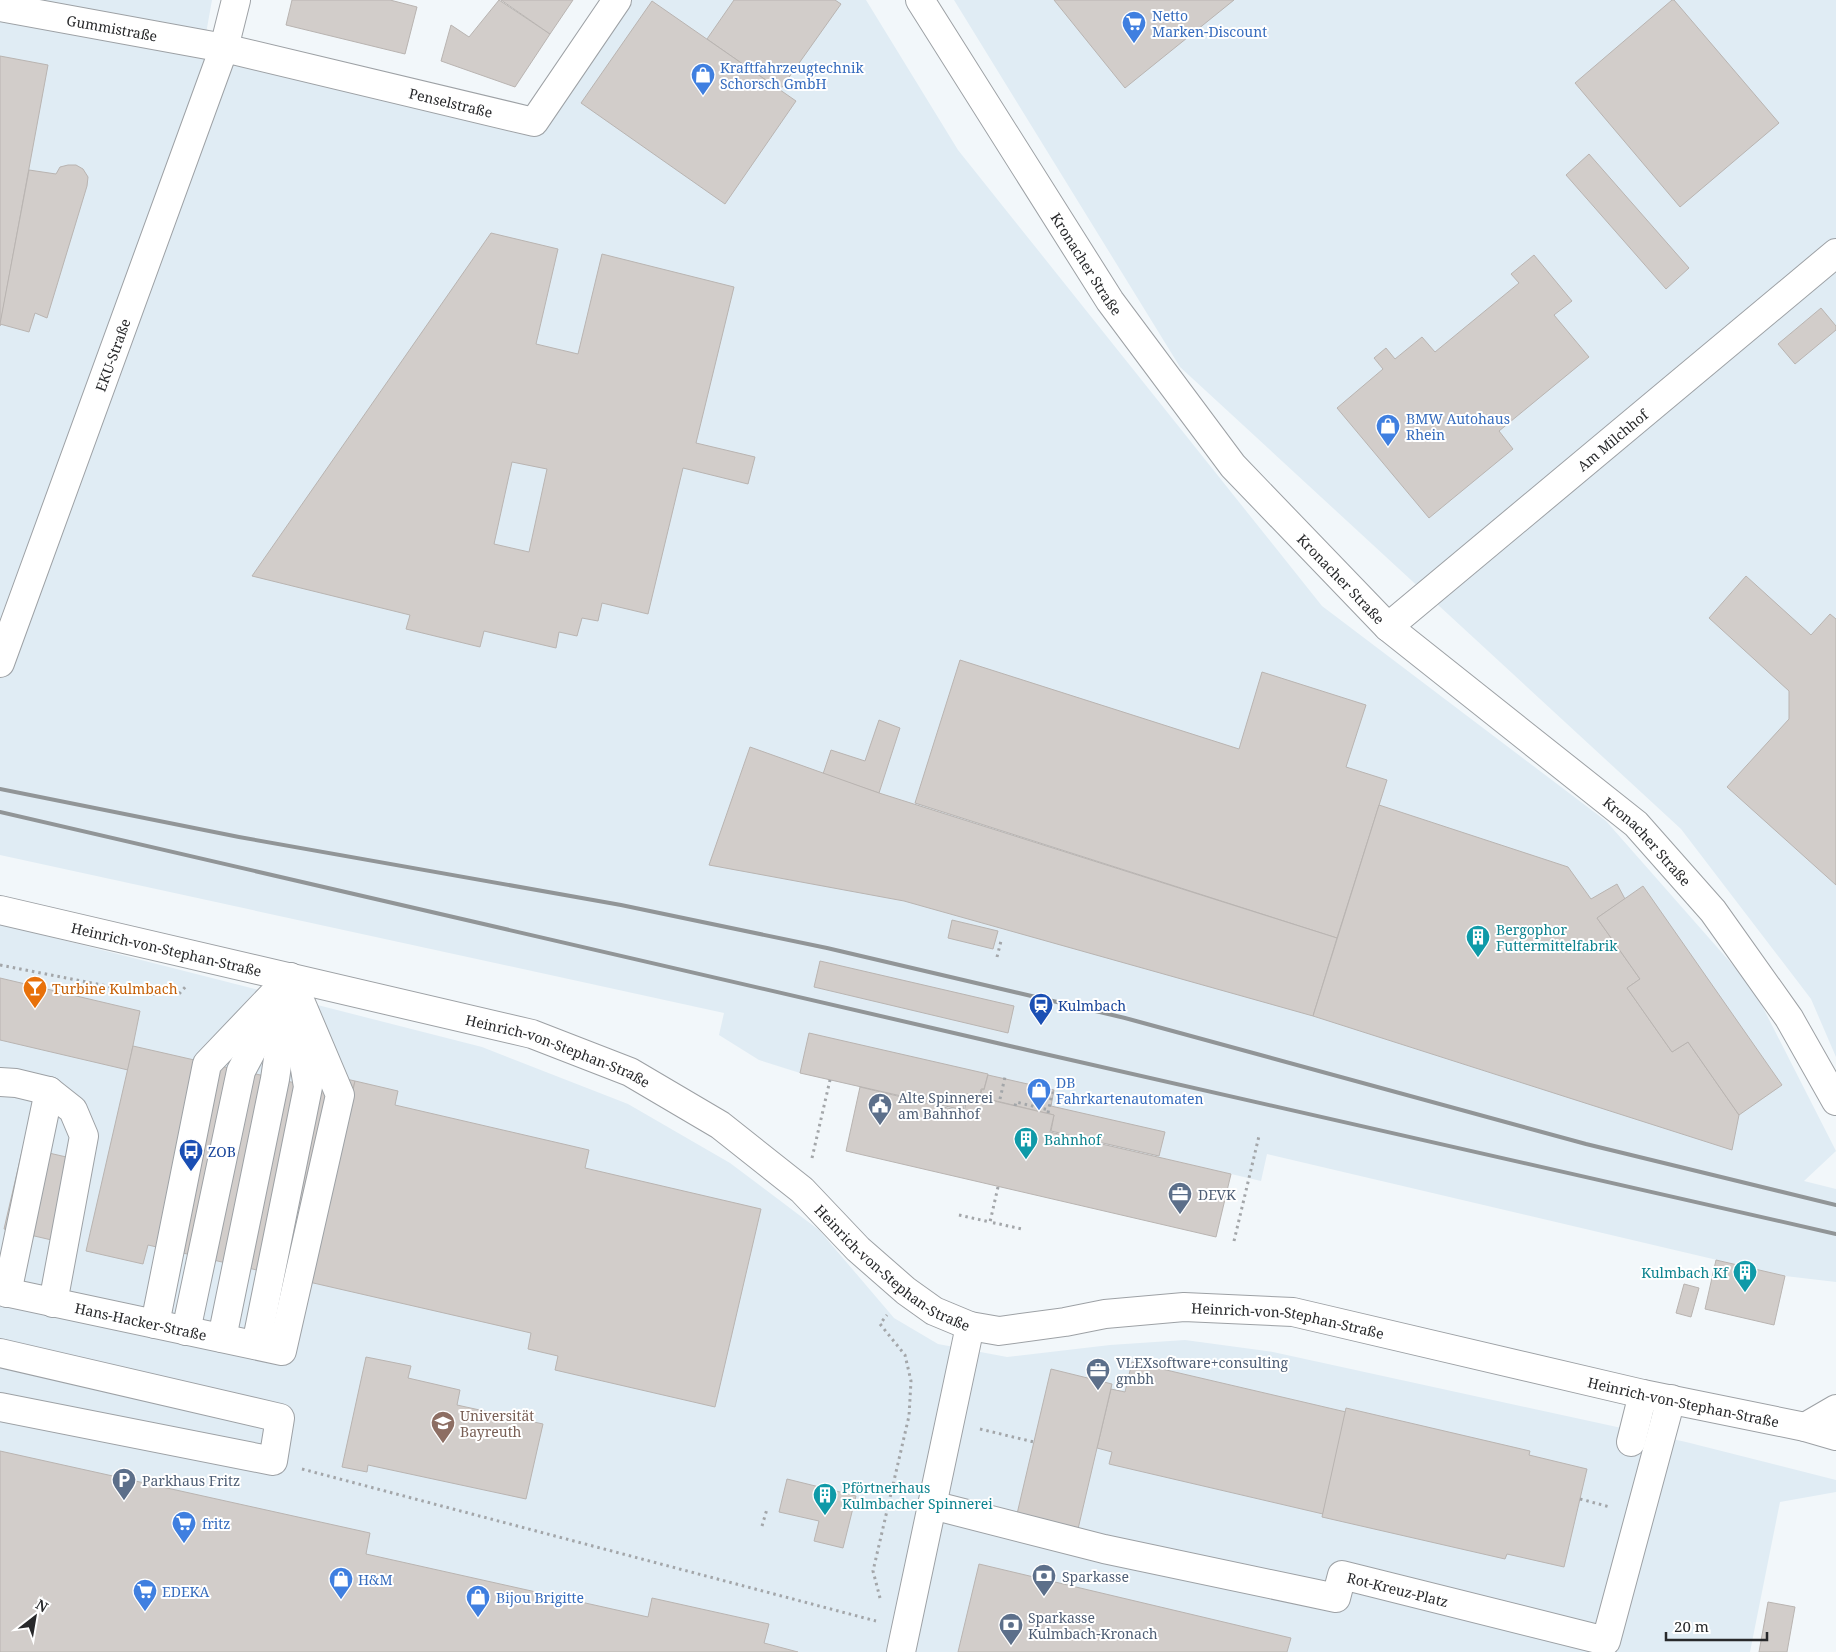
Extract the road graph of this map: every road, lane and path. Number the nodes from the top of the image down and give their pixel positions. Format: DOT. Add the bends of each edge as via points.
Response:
graph roads {
  1 [pos="236,0"];
  2 [pos="617,0"];
  3 [pos="920,0"];
  4 [pos="0,7"];
  5 [pos="224,48"];
  6 [pos="1836,253"];
  7 [pos="1388,627"];
  8 [pos="0,663"];
  9 [pos="4,911"];
  10 [pos="1000,941"];
  11 [pos="997,957"];
  12 [pos="209,959"];
  13 [pos="0,964"];
  14 [pos="290,977"];
  15 [pos="1005,1077"];
  16 [pos="830,1080"];
  17 [pos="0,1082"];
  18 [pos="1054,1088"];
  19 [pos="49,1091"];
  20 [pos="1835,1095"];
  21 [pos="1000,1099"];
  22 [pos="1015,1106"];
  23 [pos="1259,1136"];
  24 [pos="810,1167"];
  25 [pos="998,1187"];
  26 [pos="959,1215"];
  27 [pos="990,1222"];
  28 [pos="1022,1229"];
  29 [pos="1234,1241"];
  30 [pos="906,1291"];
  31 [pos="4,1292"];
  32 [pos="52,1302"];
  33 [pos="155,1324"];
  34 [pos="970,1326"];
  35 [pos="186,1331"];
  36 [pos="222,1338"];
  37 [pos="0,1353"];
  38 [pos="1642,1394"];
  39 [pos="1671,1399"];
  40 [pos="0,1407"];
  41 [pos="1836,1409"];
  42 [pos="950,1421"];
  43 [pos="1805,1426"];
  44 [pos="1836,1436"];
  45 [pos="1034,1442"];
  46 [pos="1631,1442"];
  47 [pos="274,1461"];
  48 [pos="932,1505"];
  49 [pos="767,1509"];
  50 [pos="762,1526"];
  51 [pos="898,1635"];
  1 -- 5 [label="street, EKU-Straße"];
  2 -- 5 [label="street, Penselstraße" via="534,122"];
  3 -- 7 [label="street, Kronacher Straße" via="1110,301 1233,466"];
  4 -- 5 [label="street, Gummistraße"];
  5 -- 8 [label="street, EKU-Straße"];
  6 -- 7 [label="street, Am Milchhof"];
  7 -- 20 [label="street, Kronacher Straße" via="1636,824 1713,911 1789,1018"];
  9 -- 12 [label="street, Heinrich-von-Stephan-Straße"];
  10 -- 11 [label="path"];
  12 -- 13 [label="path" via="179,994 148,994"];
  12 -- 14 [label="street, Heinrich-von-Stephan-Straße"];
  14 -- 30 [label="street, Heinrich-von-Stephan-Straße" via="532,1034 630,1072 720,1125 802,1190 858,1250"];
  14 -- 33 [label="street" via="207,1064"];
  14 -- 35 [label="street" via="241,1071"];
  14 -- 36 [label="street" via="275,1079"];
  14 -- 36 [label="street, Hans-Hacker-Straße" via="340,1095 269,1348"];
  15 -- 21 [label="path"];
  16 -- 24 [label="path"];
  17 -- 19 [label="street" via="16,1082"];
  18 -- 22 [label="path" via="1048,1112 1016,1102"];
  19 -- 31 [label="street"];
  19 -- 32 [label="street" via="73,1110 84,1136"];
  23 -- 29 [label="path"];
  25 -- 27 [label="path"];
  26 -- 27 [label="path"];
  27 -- 28 [label="path"];
  30 -- 34 [label="street, Heinrich-von-Stephan-Straße" via="934,1311"];
  30 -- 51 [label="path" via="880,1324 905,1355 912,1381 909,1416 873,1572"];
  31 -- 32 [label="street, Hans-Hacker-Straße"];
  32 -- 33 [label="street, Hans-Hacker-Straße"];
  33 -- 35 [label="street, Hans-Hacker-Straße"];
  34 -- 38 [label="street, Heinrich-von-Stephan-Straße" via="999,1331 1105,1314 1184,1306 1293,1312"];
  34 -- 42 [label="street"];
  35 -- 36 [label="street, Hans-Hacker-Straße"];
  37 -- 47 [label="street" via="280,1418"];
  38 -- 39 [label="street, Heinrich-von-Stephan-Straße"];
  38 -- 46 [label="street"];
  39 -- 43 [label="street, Heinrich-von-Stephan-Straße"];
  39 -- 48 [label="street, Rot-Kreuz-Platz" via="1606,1641 1342,1576 1336,1598 1104,1549"];
  40 -- 47 [label="street"];
  41 -- 43 [label="street"];
  42 -- 45 [label="path"];
  42 -- 48 [label="street"];
  43 -- 44 [label="street, Heinrich-von-Stephan-Straße"];
  47 -- 51 [label="path"];
  48 -- 51 [label="street"];
  49 -- 50 [label="path"];
}
